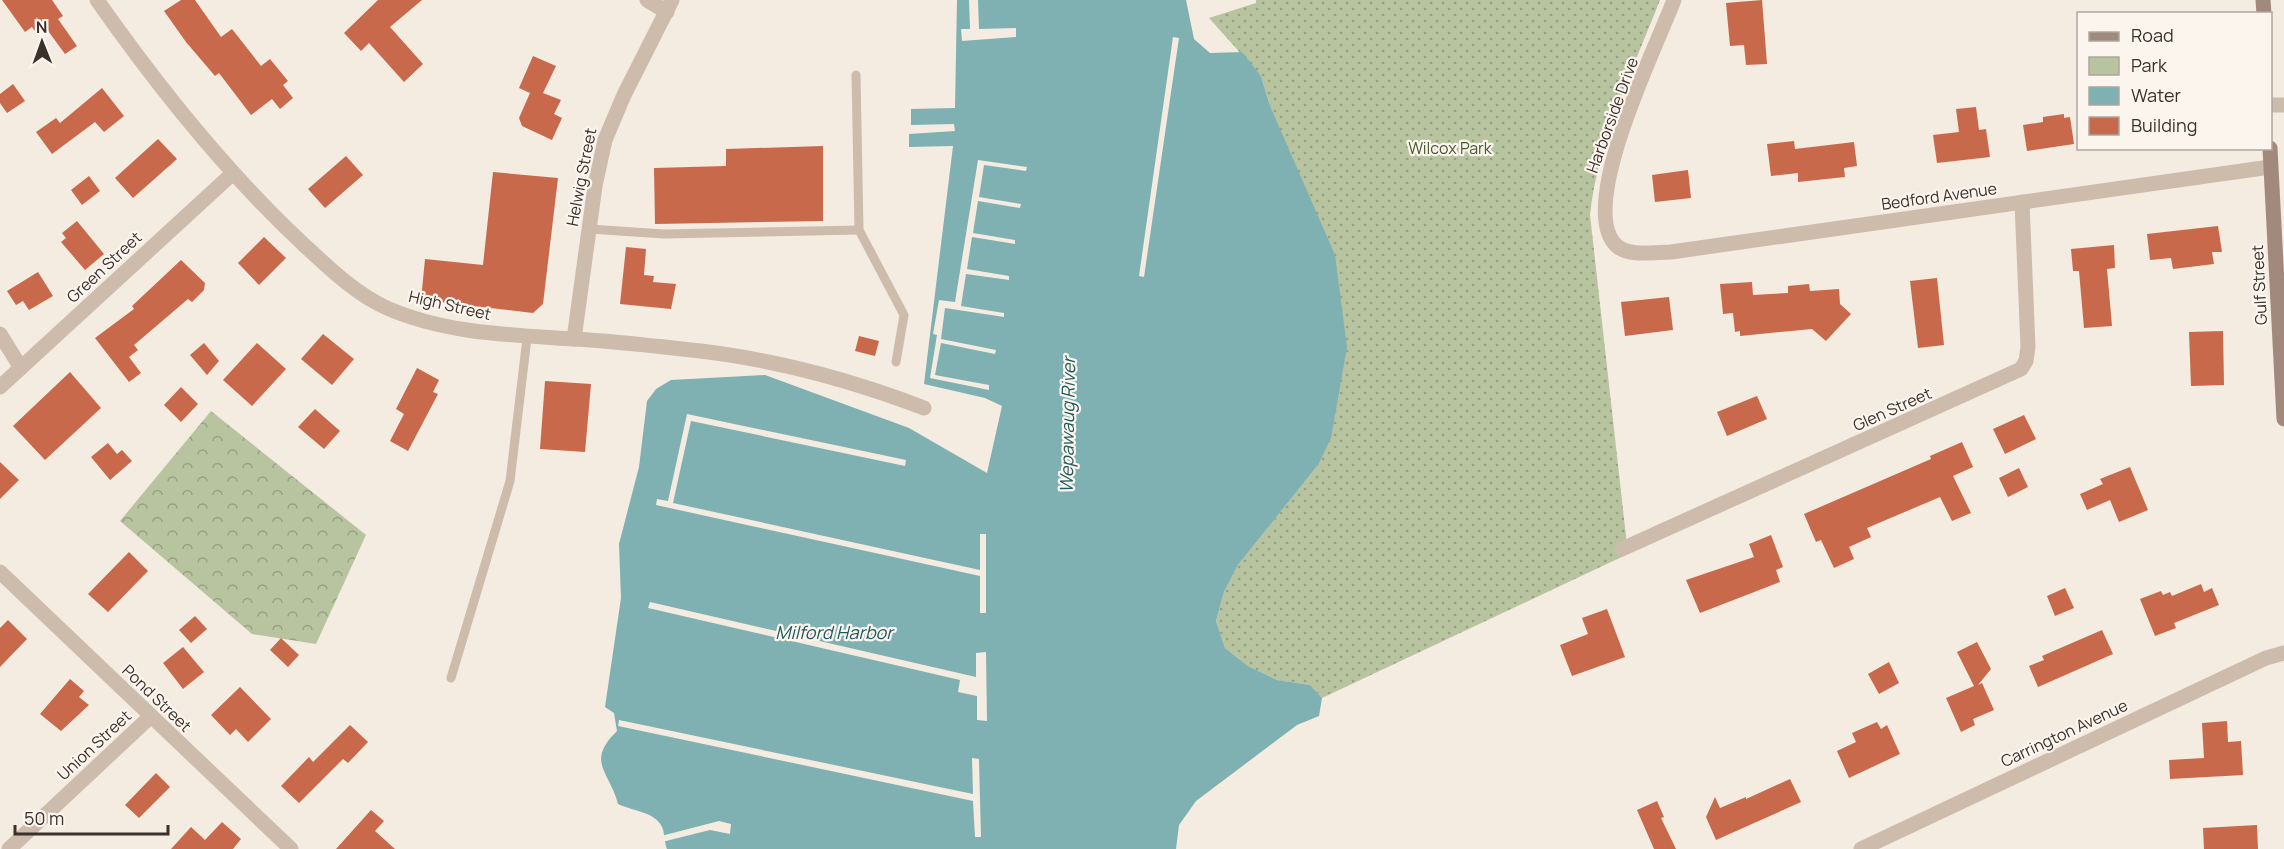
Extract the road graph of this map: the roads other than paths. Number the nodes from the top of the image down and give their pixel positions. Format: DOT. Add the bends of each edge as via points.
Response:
graph roads {
  1 [pos="97,0"];
  2 [pos="647,0"];
  3 [pos="1674,0"];
  4 [pos="670,6"];
  5 [pos="856,75"];
  6 [pos="2270,150"];
  7 [pos="2270,167"];
  8 [pos="232,174"];
  9 [pos="2022,202"];
  10 [pos="589,229"];
  11 [pos="859,230"];
  12 [pos="1615,244"];
  13 [pos="0,334"];
  14 [pos="527,338"];
  15 [pos="574,339"];
  16 [pos="896,362"];
  17 [pos="21,368"];
  18 [pos="0,387"];
  19 [pos="924,408"];
  20 [pos="2284,419"];
  21 [pos="1622,549"];
  22 [pos="0,572"];
  23 [pos="2284,653"];
  24 [pos="451,678"];
  25 [pos="150,717"];
  26 [pos="9,849"];
  27 [pos="291,849"];
  28 [pos="1861,849"];
  1 -- 8 [label="street, High Street"];
  2 -- 4 [label="street"];
  3 -- 12 [label="street, Harborside Drive" via="1608,175 1604,225"];
  4 -- 10 [label="street, Helwig Street" via="610,124"];
  5 -- 11 [label="lane"];
  6 -- 7 [label="main road, Gulf Street"];
  7 -- 9 [label="street, Bedford Avenue"];
  7 -- 20 [label="main road, Gulf Street"];
  8 -- 14 [label="street, High Street" via="328,267 385,307 450,327"];
  8 -- 17 [label="street, Green Street"];
  9 -- 12 [label="street, Bedford Avenue" via="1671,252 1629,251"];
  9 -- 21 [label="street, Glen Street" via="2028,347 2021,369"];
  10 -- 11 [label="lane" via="664,234"];
  10 -- 15 [label="street, Helwig Street"];
  11 -- 16 [label="lane" via="904,315"];
  13 -- 17 [label="street"];
  14 -- 15 [label="street, High Street"];
  14 -- 24 [label="lane" via="510,481"];
  15 -- 19 [label="street, High Street" via="684,349 772,363 871,388"];
  17 -- 18 [label="street, Green Street"];
  22 -- 25 [label="street, Pond Street"];
  23 -- 28 [label="street, Carrington Avenue" via="2266,658"];
  25 -- 26 [label="street, Union Street"];
  25 -- 27 [label="street, Pond Street"];
}
